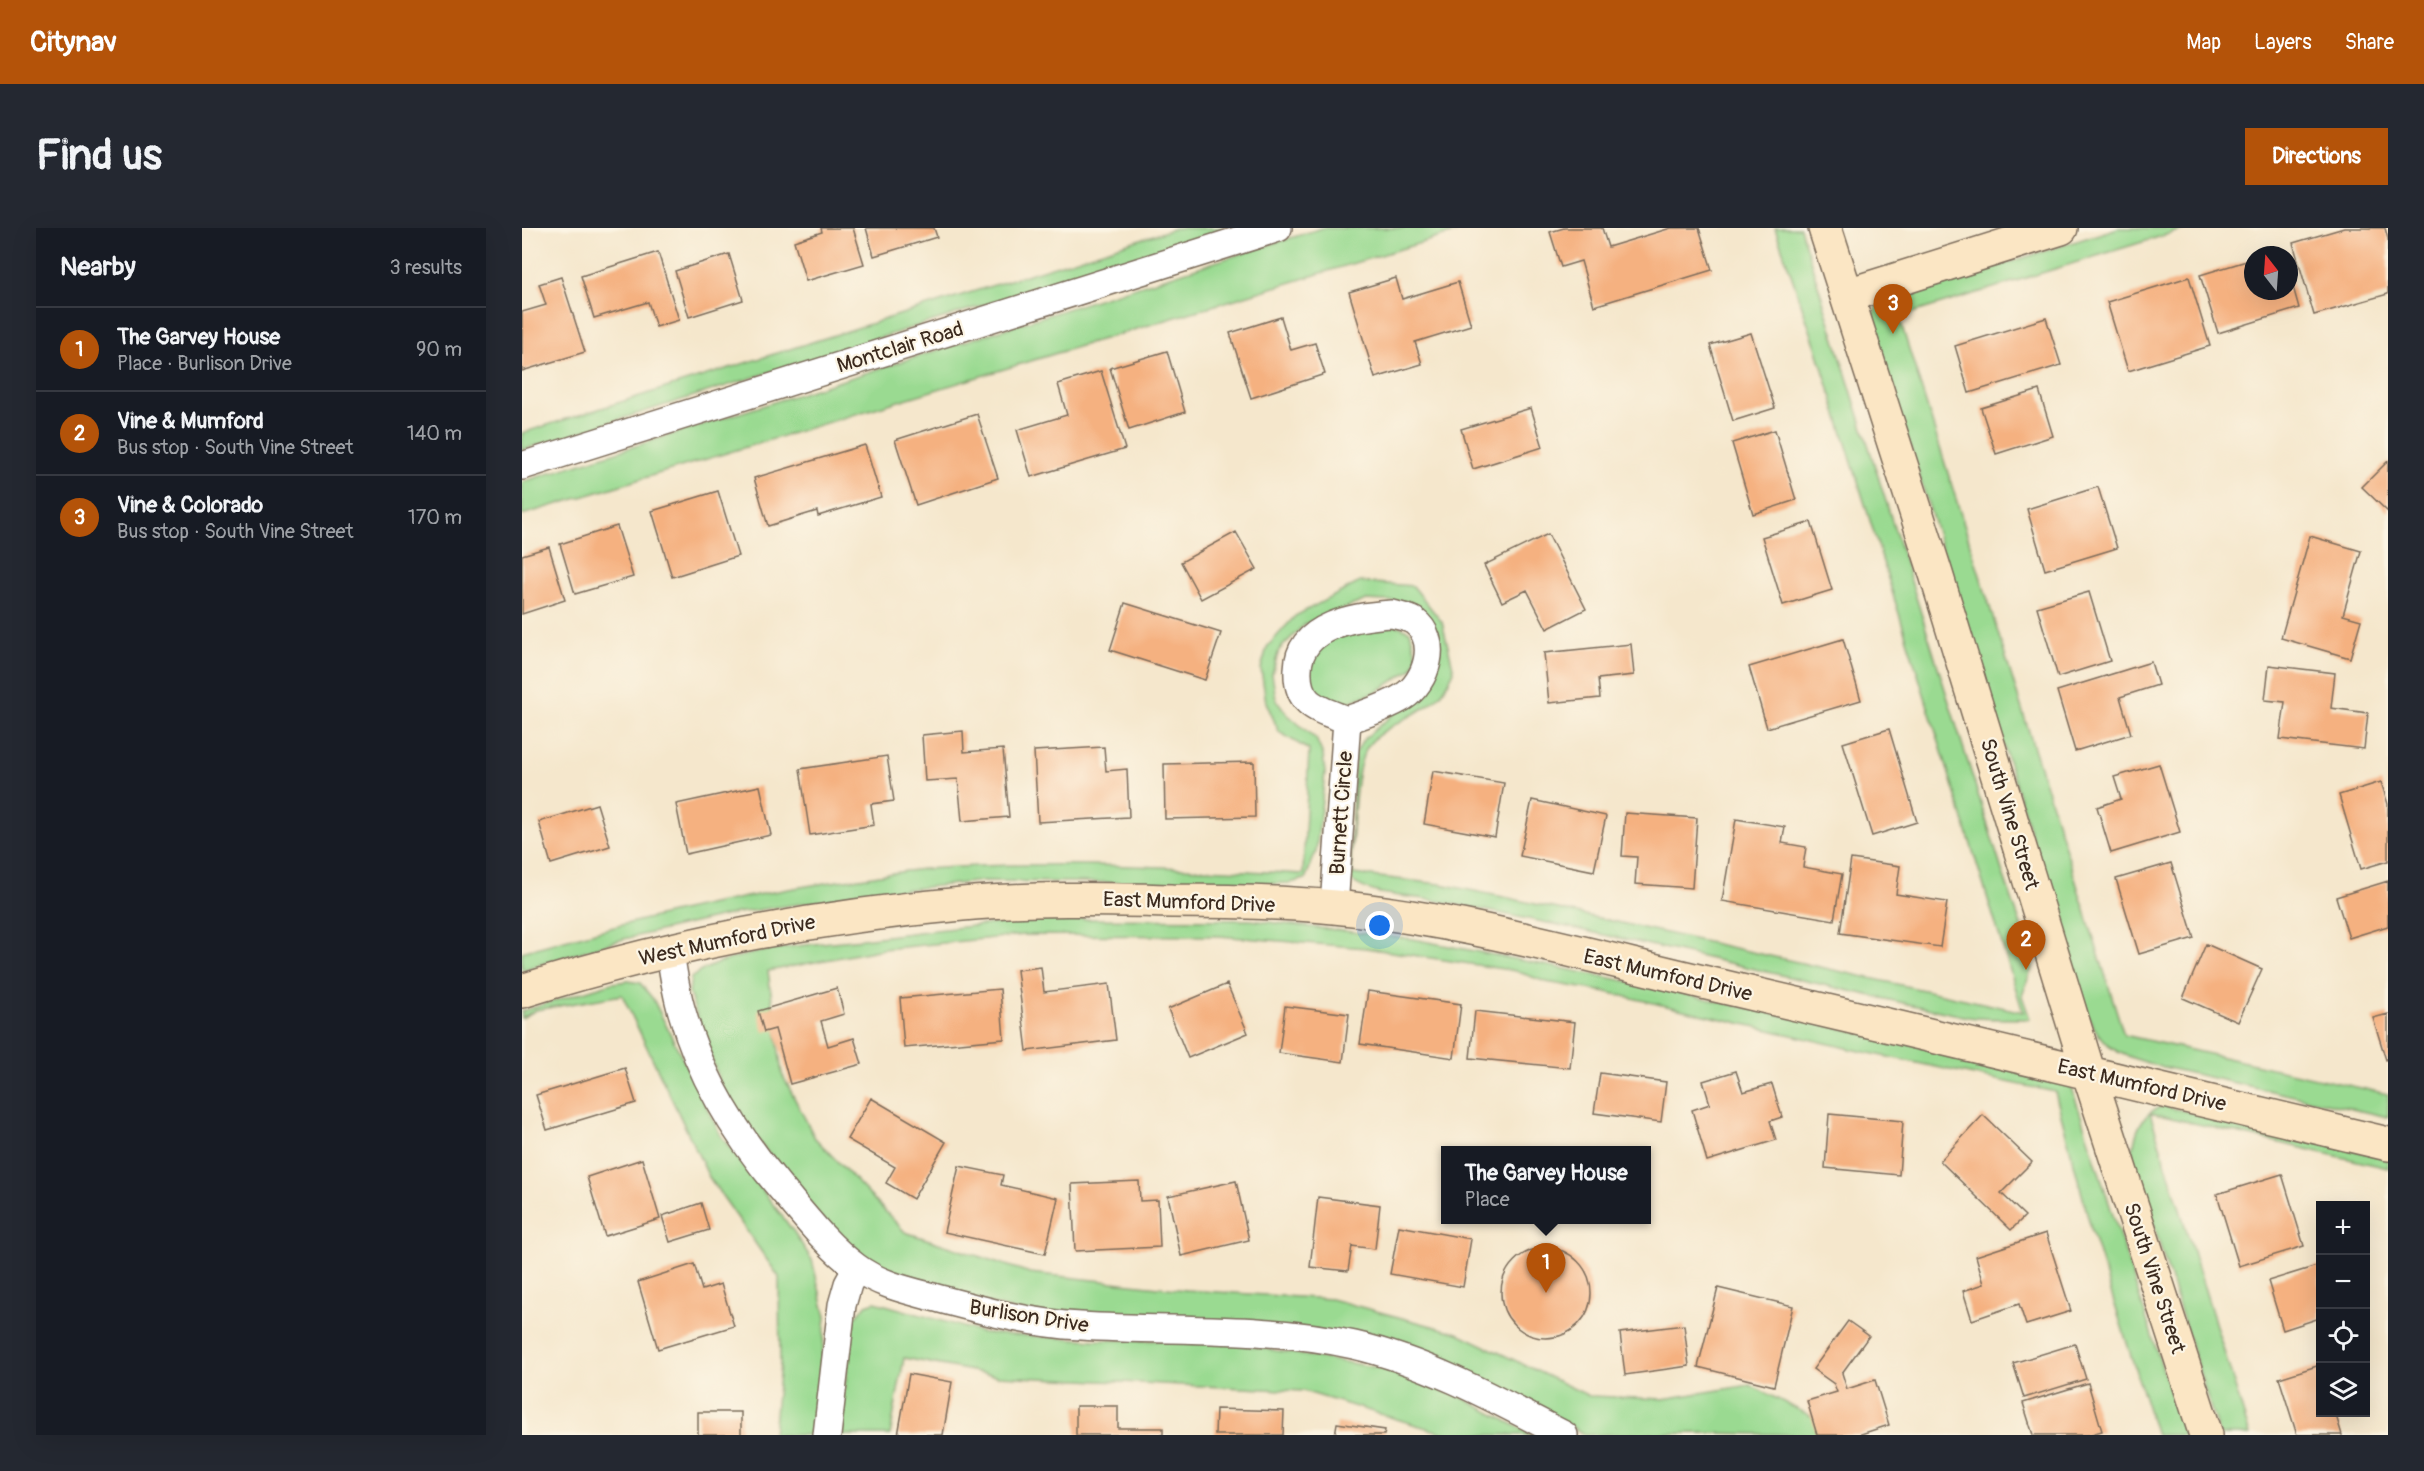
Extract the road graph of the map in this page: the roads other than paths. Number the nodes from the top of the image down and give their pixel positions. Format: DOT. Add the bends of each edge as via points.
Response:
graph roads {
  1 [pos="1278,228"];
  2 [pos="1825,228"];
  3 [pos="2061,228"];
  4 [pos="1848,295"];
  5 [pos="522,466"];
  6 [pos="1347,720"];
  7 [pos="936,907"];
  8 [pos="1334,907"];
  9 [pos="670,952"];
  10 [pos="522,991"];
  11 [pos="2088,1071"];
  12 [pos="2388,1144"];
  13 [pos="857,1268"];
  14 [pos="827,1435"];
  15 [pos="1564,1435"];
  16 [pos="2206,1435"];
  1 -- 5 [label="street, Montclair Road"];
  2 -- 4 [label="street, South Vine Street"];
  3 -- 4 [label="street"];
  4 -- 11 [label="street, South Vine Street"];
  6 -- 6 [label="street, Burnett Circle" via="1315,708 1297,685 1298,655 1306,642 1321,630 1370,615 1392,614 1413,620 1423,630 1428,648 1427,666 1418,683 1404,696"];
  6 -- 8 [label="street, Burnett Circle"];
  7 -- 8 [label="street, East Mumford Drive" via="1072,899"];
  7 -- 9 [label="street, West Mumford Drive" via="752,931"];
  8 -- 11 [label="street, East Mumford Drive" via="1449,924"];
  9 -- 10 [label="street, West Mumford Drive"];
  9 -- 13 [label="street, Burlison Drive" via="681,1011 699,1061 728,1116 771,1176 822,1236"];
  11 -- 12 [label="street, East Mumford Drive"];
  11 -- 16 [label="street, South Vine Street"];
  13 -- 14 [label="street" via="842,1305"];
  13 -- 15 [label="street, Burlison Drive" via="894,1286 1001,1315 1078,1326 1298,1335 1355,1345 1428,1369 1491,1396"];
}
